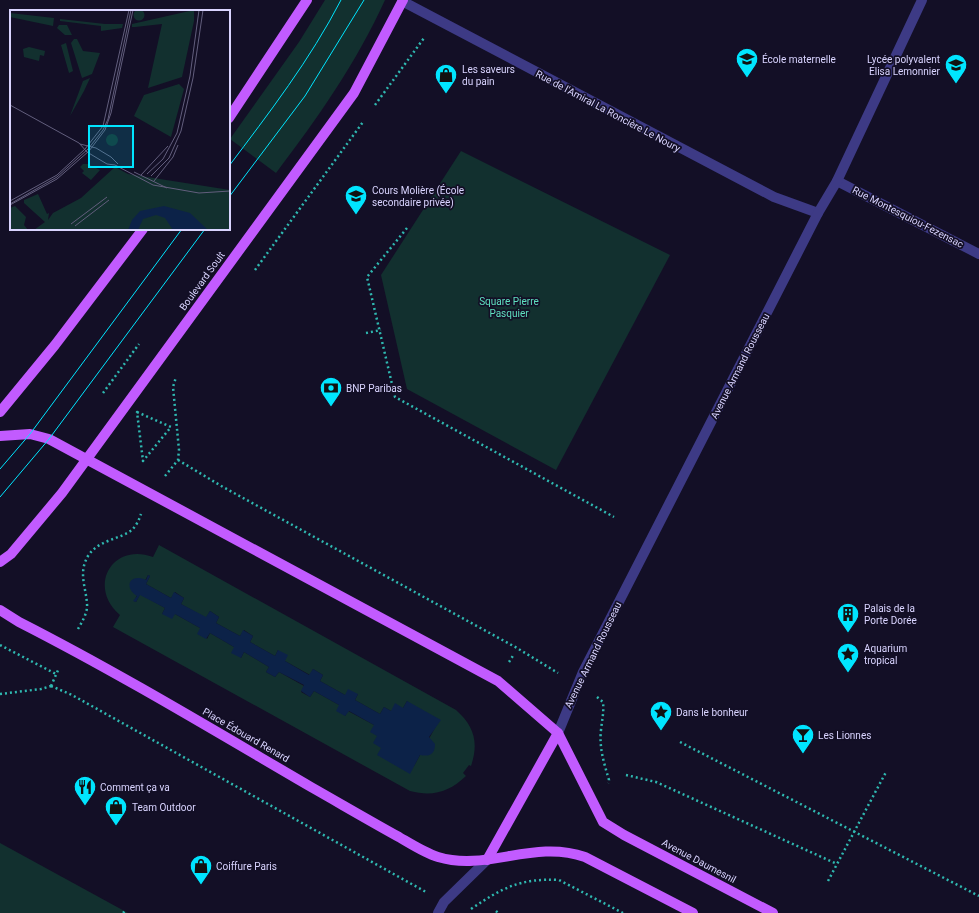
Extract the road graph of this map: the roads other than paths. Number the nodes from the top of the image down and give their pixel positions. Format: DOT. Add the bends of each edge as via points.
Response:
graph roads {
  1 [pos="307,0"];
  2 [pos="922,0"];
  3 [pos="402,1"];
  4 [pos="230,116"];
  5 [pos="837,181"];
  6 [pos="818,213"];
  7 [pos="142,230"];
  8 [pos="979,254"];
  9 [pos="0,412"];
  10 [pos="0,436"];
  11 [pos="85,460"];
  12 [pos="0,562"];
  13 [pos="0,610"];
  14 [pos="558,733"];
  15 [pos="487,860"];
  16 [pos="438,913"];
  17 [pos="692,913"];
  18 [pos="773,913"];
  1 -- 4 [label="main road"];
  2 -- 5 [label="street, Avenue Armand Rousseau"];
  3 -- 6 [label="street, Rue de l'Amiral La Roncière Le Noury" via="774,198"];
  3 -- 11 [label="main road, Boulevard Soult" via="354,93"];
  5 -- 6 [label="street, Avenue Armand Rousseau"];
  5 -- 8 [label="street, Rue Montesquiou-Fezensac"];
  6 -- 14 [label="street, Avenue Armand Rousseau" via="583,672"];
  7 -- 9 [label="main road"];
  10 -- 11 [label="main road" via="30,434 49,439"];
  11 -- 12 [label="main road, Boulevard Soult" via="62,493 11,554"];
  11 -- 14 [label="main road" via="498,681"];
  13 -- 15 [label="main road, Place Édouard Renard" via="409,843 437,857 458,862"];
  14 -- 15 [label="main road"];
  14 -- 18 [label="main road, Avenue Daumesnil" via="603,822"];
  15 -- 16 [label="street" via="444,902"];
  15 -- 17 [label="main road, Place Édouard Renard" via="511,854 546,851 574,853"];
}
